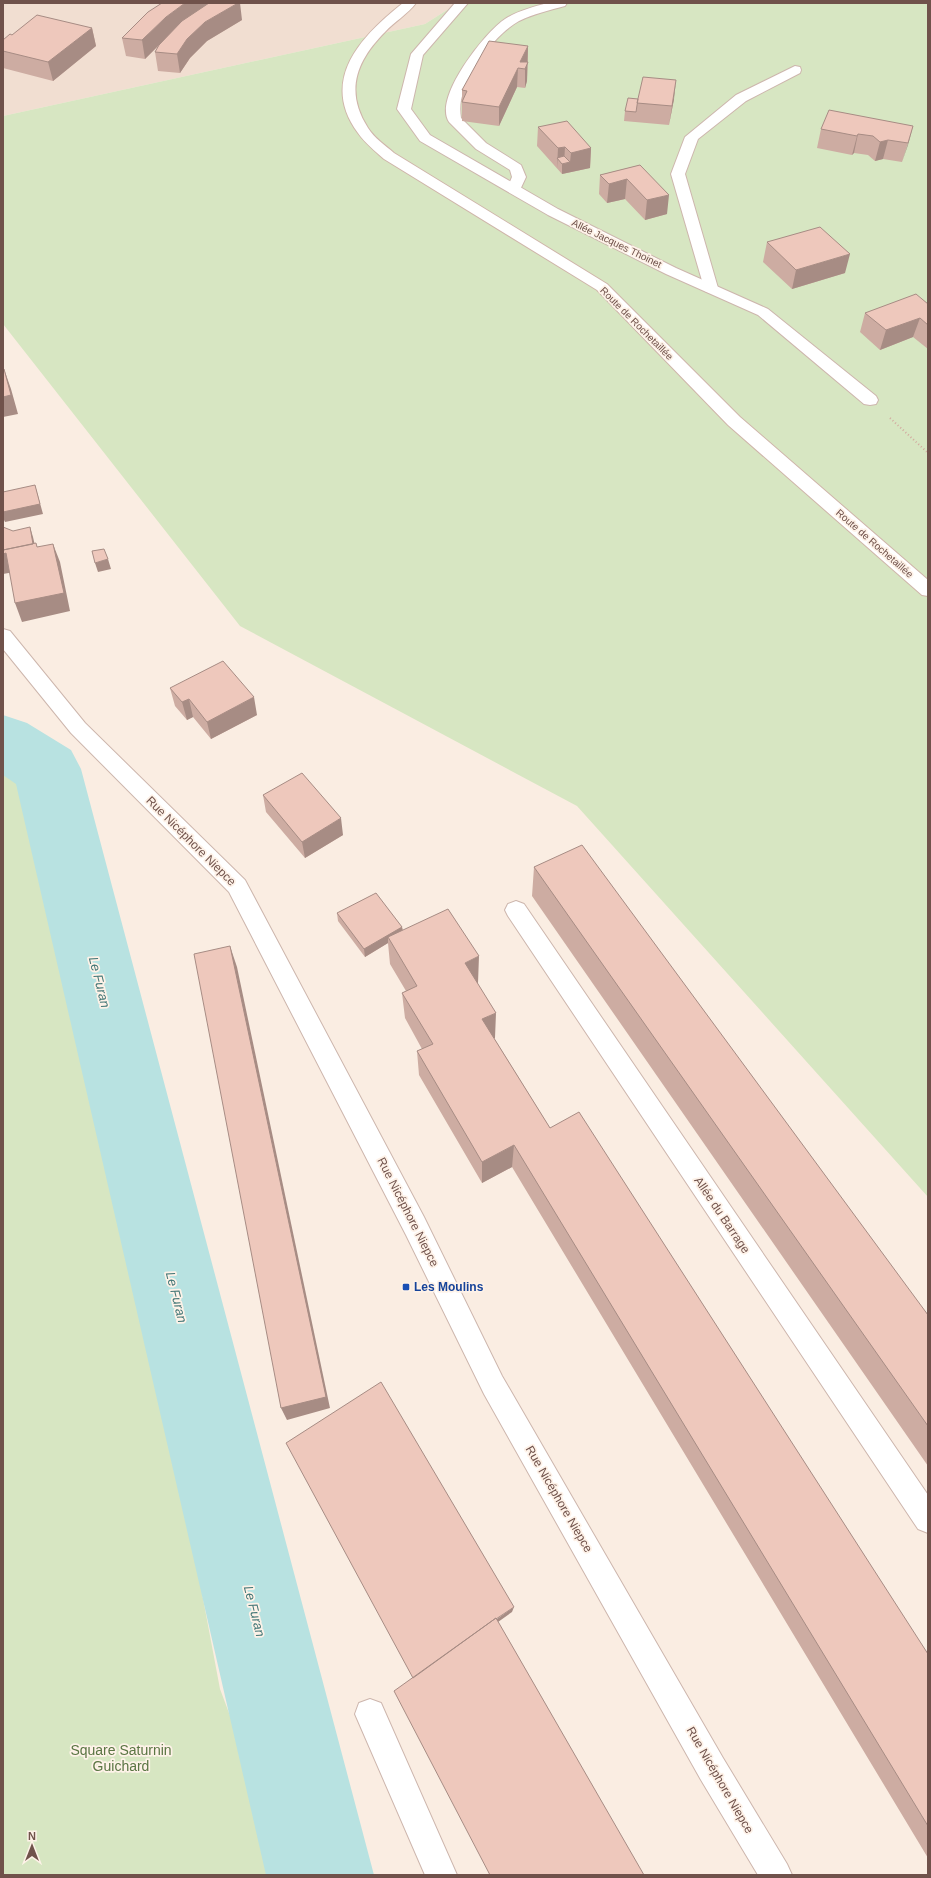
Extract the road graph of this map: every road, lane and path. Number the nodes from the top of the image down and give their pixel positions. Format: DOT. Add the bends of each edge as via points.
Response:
graph roads {
  1 [pos="410,3"];
  2 [pos="462,3"];
  3 [pos="561,3"];
  4 [pos="795,70"];
  5 [pos="514,189"];
  6 [pos="710,288"];
  7 [pos="870,400"];
  8 [pos="928,453"];
  9 [pos="928,590"];
  10 [pos="3,636"];
  11 [pos="516,910"];
  12 [pos="928,1519"];
  13 [pos="370,1714"];
  14 [pos="441,1875"];
  15 [pos="776,1875"];
  1 -- 9 [label="street, Route de Rochetaillée" via="393,16 364,47 350,72 349,98 361,129 389,156 602,287 734,421"];
  2 -- 5 [label="street, Allée Jacques Thoinet" via="418,54 404,109 425,138"];
  3 -- 5 [label="street" via="509,22 482,48 468,69 454,99 454,119 481,146 516,168 519,177"];
  4 -- 6 [label="street" via="741,98 692,137 678,174"];
  5 -- 6 [label="street, Allée Jacques Thoinet" via="553,212"];
  6 -- 7 [label="street, Allée Jacques Thoinet" via="763,312"];
  7 -- 8 [label="path"];
  10 -- 15 [label="street, Rue Nicéphore Niepce" via="78,728 237,886 415,1226 493,1385 712,1769"];
  11 -- 12 [label="street, Allée du Barrage"];
  13 -- 14 [label="street"];
}
